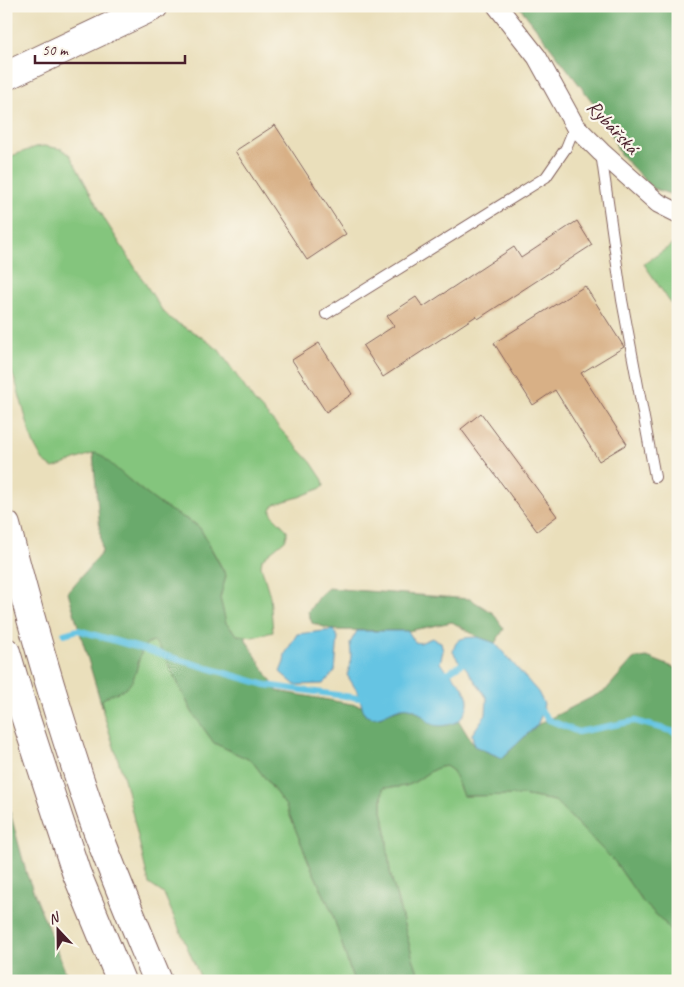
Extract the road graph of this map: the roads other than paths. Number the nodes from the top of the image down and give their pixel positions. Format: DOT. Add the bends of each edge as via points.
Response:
graph roads {
  1 [pos="154,6"];
  2 [pos="497,6"];
  3 [pos="6,76"];
  4 [pos="575,126"];
  5 [pos="601,152"];
  6 [pos="678,213"];
  7 [pos="326,314"];
  8 [pos="655,477"];
  9 [pos="6,525"];
  10 [pos="6,652"];
  11 [pos="121,981"];
  12 [pos="158,981"];
  1 -- 3 [label="main road"];
  2 -- 4 [label="street, Rybářská" via="537,57"];
  4 -- 5 [label="street, Rybářská"];
  4 -- 7 [label="lane" via="566,148 546,177"];
  5 -- 6 [label="street, Rybářská" via="658,203"];
  5 -- 8 [label="lane" via="622,300"];
  9 -- 12 [label="main road" via="71,752 125,903"];
  10 -- 11 [label="main road" via="76,872"];
}
